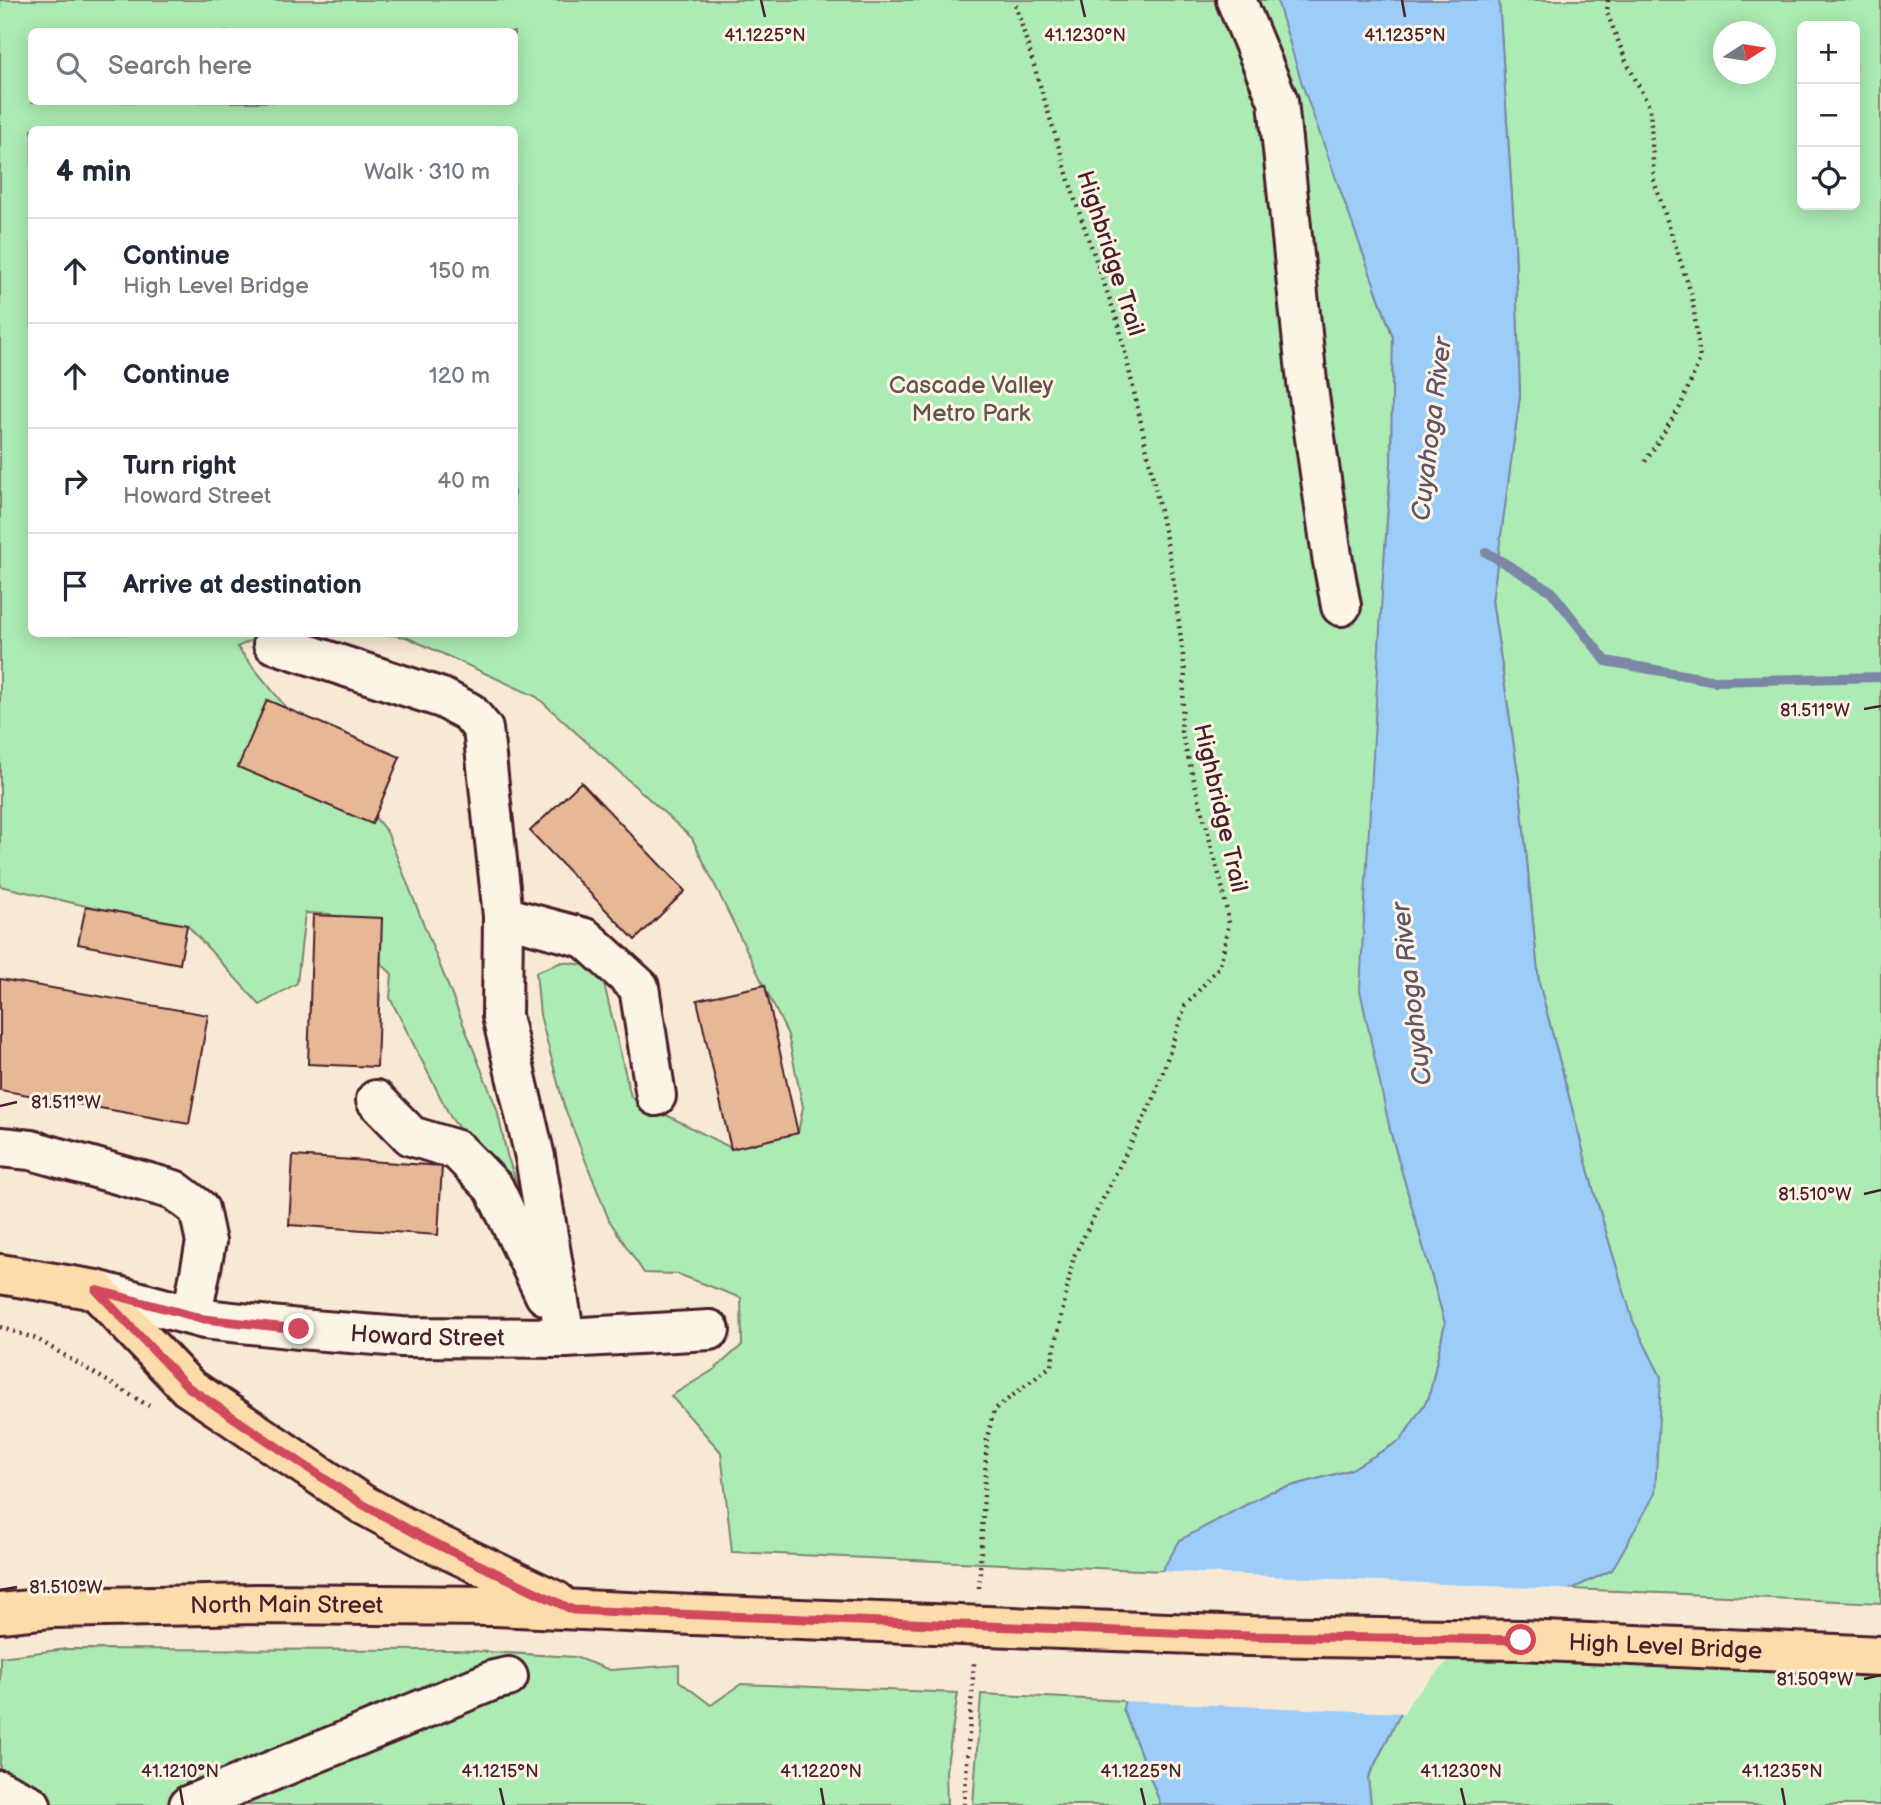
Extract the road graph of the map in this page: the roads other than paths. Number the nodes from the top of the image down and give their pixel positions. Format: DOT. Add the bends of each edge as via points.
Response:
graph roads {
  1 [pos="1236,0"];
  2 [pos="1341,606"];
  3 [pos="274,643"];
  4 [pos="503,916"];
  5 [pos="656,1096"];
  6 [pos="376,1100"];
  7 [pos="0,1147"];
  8 [pos="0,1273"];
  9 [pos="96,1290"];
  10 [pos="192,1315"];
  11 [pos="710,1330"];
  12 [pos="565,1338"];
  13 [pos="573,1610"];
  14 [pos="0,1613"];
  15 [pos="693,1615"];
  16 [pos="1881,1656"];
  17 [pos="508,1677"];
  18 [pos="0,1790"];
  19 [pos="31,1805"];
  20 [pos="189,1805"];
  1 -- 2 [label="street" via="1278,101 1307,382"];
  3 -- 4 [label="street" via="442,698 469,712 483,729"];
  4 -- 5 [label="street" via="585,938 639,987"];
  4 -- 12 [label="street" via="502,1017 535,1157"];
  6 -- 12 [label="street" via="411,1136 457,1150 494,1188"];
  7 -- 10 [label="street" via="31,1150 174,1190 199,1209 206,1242"];
  8 -- 9 [label="main road, Howard Street"];
  9 -- 10 [label="street, Howard Street"];
  9 -- 13 [label="main road" via="188,1387 362,1504"];
  10 -- 12 [label="street, Howard Street" via="402,1337"];
  11 -- 12 [label="street, Howard Street"];
  13 -- 14 [label="main road, North Main Street" via="259,1604"];
  13 -- 15 [label="main road, North Main Street"];
  15 -- 16 [label="main road, High Level Bridge, bridge" via="1249,1636 1521,1640"];
  17 -- 20 [label="street"];
  18 -- 19 [label="street"];
}
